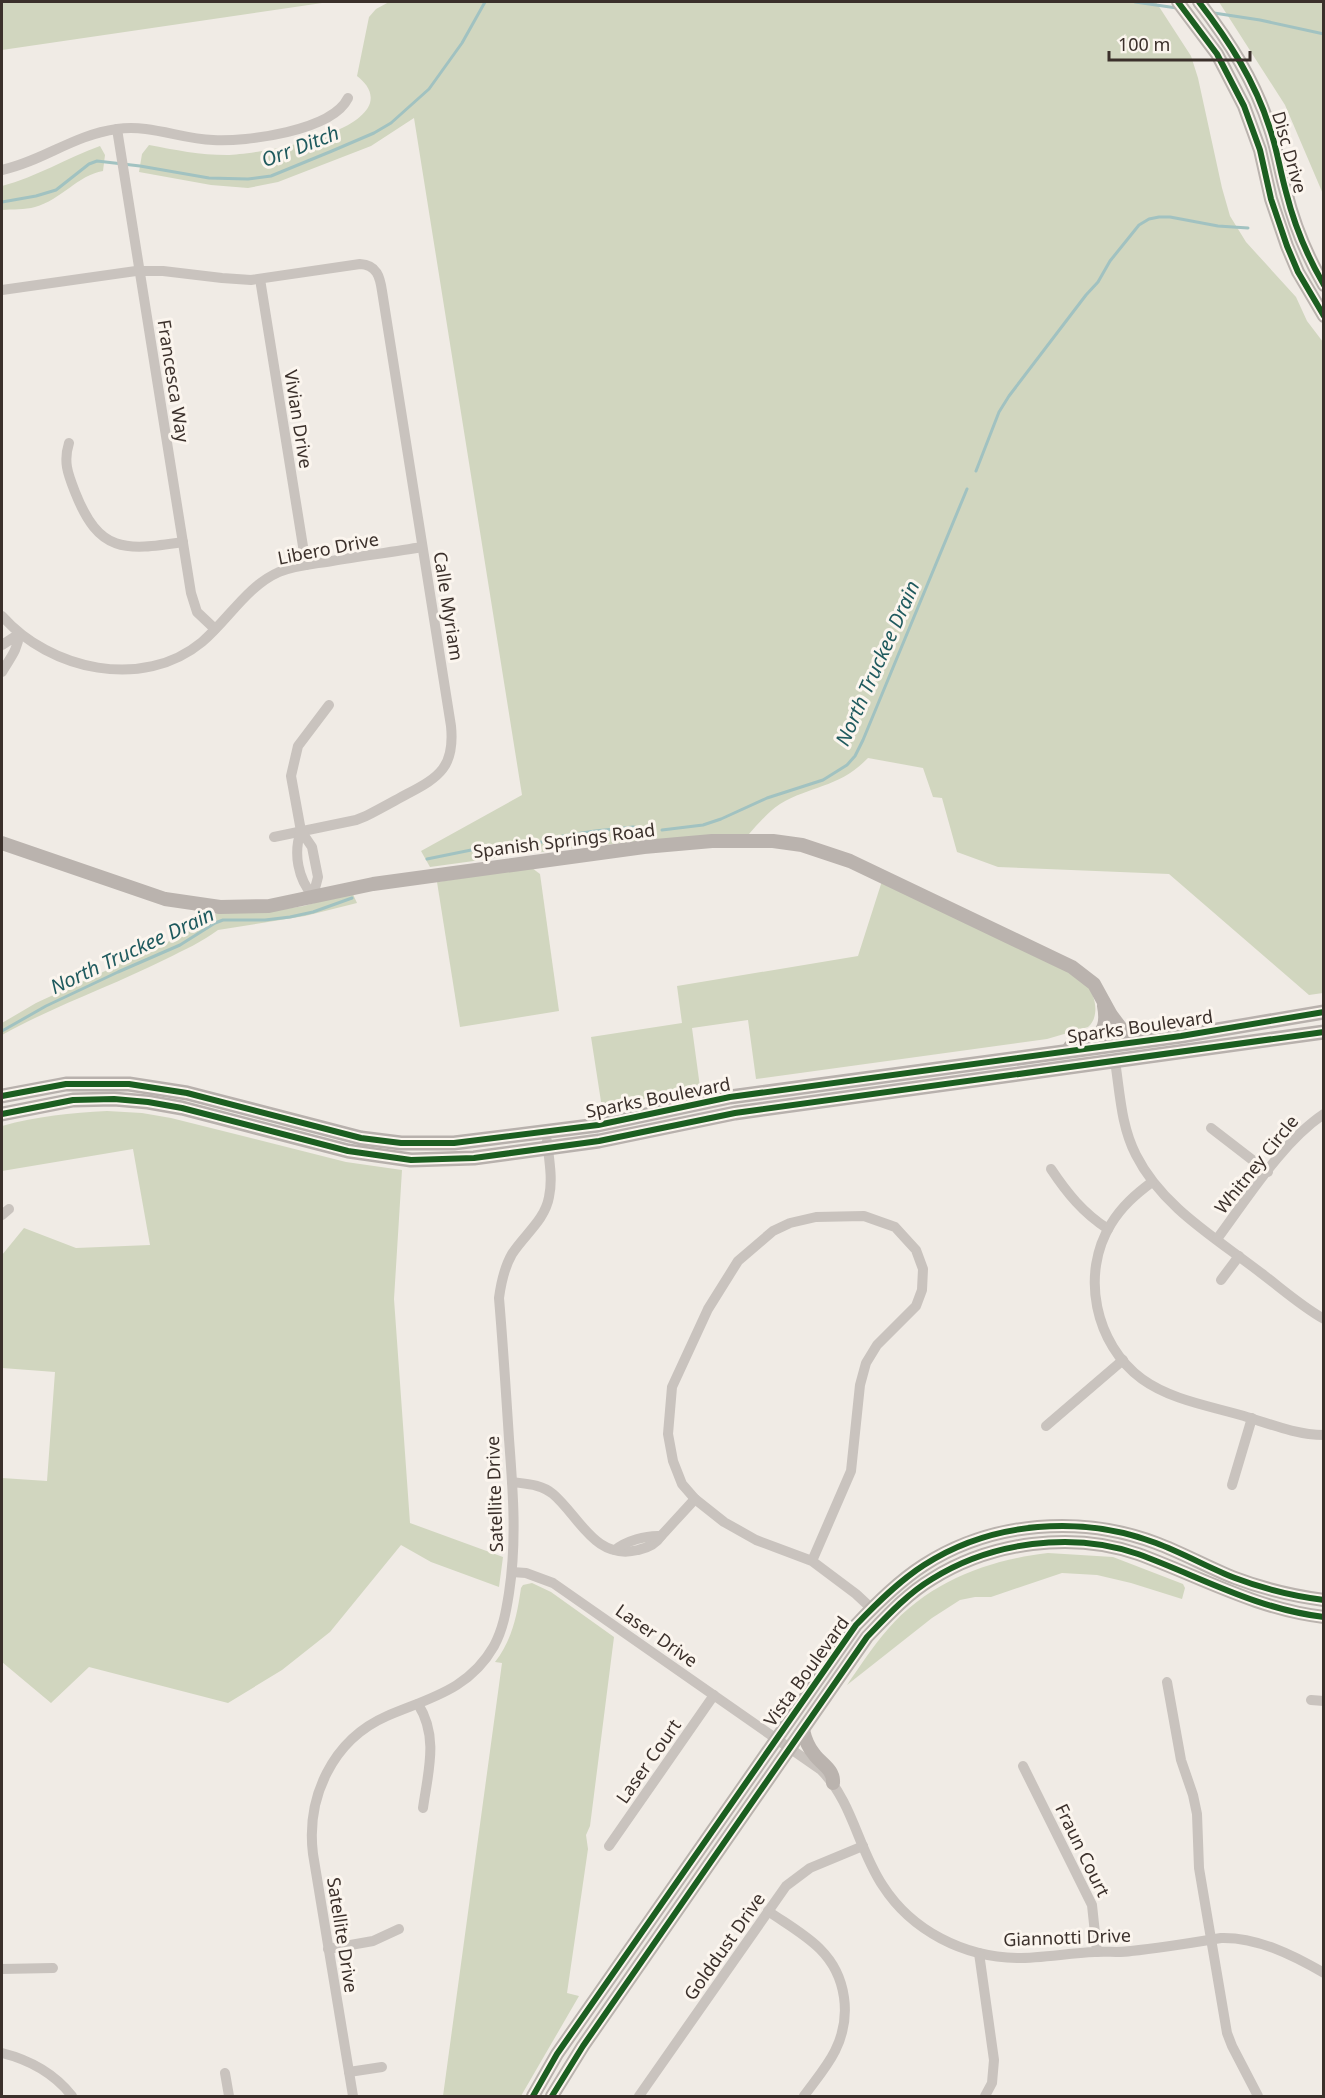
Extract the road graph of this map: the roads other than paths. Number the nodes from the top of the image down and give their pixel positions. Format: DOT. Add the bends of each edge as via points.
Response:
graph roads {
  1 [pos="1178,2"];
  2 [pos="1199,2"];
  3 [pos="348,98"];
  4 [pos="117,129"];
  5 [pos="2,170"];
  6 [pos="140,271"];
  7 [pos="260,279"];
  8 [pos="1323,285"];
  9 [pos="2,290"];
  10 [pos="1323,316"];
  11 [pos="69,443"];
  12 [pos="183,542"];
  13 [pos="422,547"];
  14 [pos="306,565"];
  15 [pos="2,616"];
  16 [pos="215,629"];
  17 [pos="19,634"];
  18 [pos="2,645"];
  19 [pos="2,672"];
  20 [pos="329,705"];
  21 [pos="301,831"];
  22 [pos="274,837"];
  23 [pos="2,843"];
  24 [pos="314,896"];
  25 [pos="1102,999"];
  26 [pos="1323,1012"];
  27 [pos="1276,1020"];
  28 [pos="1323,1032"];
  29 [pos="1175,1037"];
  30 [pos="1055,1052"];
  31 [pos="1115,1061"];
  32 [pos="956,1066"];
  33 [pos="2,1096"];
  34 [pos="46,1104"];
  35 [pos="2,1105"];
  36 [pos="2,1114"];
  37 [pos="1323,1114"];
  38 [pos="1211,1128"];
  39 [pos="546,1132"];
  40 [pos="548,1149"];
  41 [pos="1051,1169"];
  42 [pos="1268,1172"];
  43 [pos="1152,1182"];
  44 [pos="1108,1229"];
  45 [pos="1217,1239"];
  46 [pos="1239,1256"];
  47 [pos="1221,1280"];
  48 [pos="1323,1319"];
  49 [pos="1123,1360"];
  50 [pos="1252,1418"];
  51 [pos="1046,1426"];
  52 [pos="1323,1436"];
  53 [pos="512,1482"];
  54 [pos="1232,1485"];
  55 [pos="695,1499"];
  56 [pos="812,1562"];
  57 [pos="512,1572"];
  58 [pos="1323,1600"];
  59 [pos="871,1608"];
  60 [pos="1323,1609"];
  61 [pos="1286,1610"];
  62 [pos="1323,1617"];
  63 [pos="1167,1682"];
  64 [pos="714,1695"];
  65 [pos="1311,1700"];
  66 [pos="1323,1701"];
  67 [pos="418,1704"];
  68 [pos="803,1730"];
  69 [pos="777,1738"];
  70 [pos="790,1748"];
  71 [pos="1023,1766"];
  72 [pos="833,1783"];
  73 [pos="423,1808"];
  74 [pos="609,1845"];
  75 [pos="863,1846"];
  76 [pos="768,1911"];
  77 [pos="399,1929"];
  78 [pos="1211,1939"];
  79 [pos="328,1949"];
  80 [pos="1097,1952"];
  81 [pos="979,1953"];
  82 [pos="53,1968"];
  83 [pos="2,1969"];
  84 [pos="1323,1973"];
  85 [pos="2,2053"];
  86 [pos="382,2067"];
  87 [pos="225,2073"];
  88 [pos="349,2073"];
  89 [pos="72,2097"];
  90 [pos="229,2097"];
  91 [pos="353,2097"];
  92 [pos="533,2097"];
  93 [pos="552,2097"];
  94 [pos="639,2097"];
  95 [pos="804,2097"];
  96 [pos="985,2097"];
  97 [pos="1258,2097"];
  1 -- 10 [label="main road, Disc Drive" via="1217,54 1239,96 1253,129 1270,199 1287,246"];
  2 -- 8 [label="main road, Disc Drive" via="1226,38 1255,90 1271,130 1293,216"];
  3 -- 4 [label="street" via="330,116 263,137 212,140 139,128"];
  4 -- 5 [label="street" via="85,136"];
  4 -- 6 [label="street, Francesca Way"];
  6 -- 7 [label="street"];
  6 -- 9 [label="street"];
  6 -- 12 [label="street, Francesca Way"];
  7 -- 13 [label="street, Calle Myriam" via="360,264 378,272"];
  7 -- 14 [label="street, Vivian Drive"];
  11 -- 12 [label="street" via="67,471 84,515 98,532 115,543 136,548"];
  12 -- 16 [label="street, Francesca Way" via="194,604"];
  13 -- 14 [label="street, Libero Drive"];
  13 -- 21 [label="street, Calle Myriam" via="451,726 448,760 427,784 366,816"];
  14 -- 16 [label="street, Libero Drive" via="278,573 256,586"];
  15 -- 17 [label="street, Libero Drive"];
  16 -- 17 [label="street, Libero Drive" via="194,648 172,660 129,670 84,665 49,652"];
  17 -- 18 [label="street"];
  17 -- 19 [label="street" via="18,646"];
  20 -- 21 [label="street" via="304,736 292,766"];
  21 -- 22 [label="street, Calle Myriam"];
  21 -- 24 [label="street" via="312,847 318,877"];
  21 -- 24 [label="street" via="296,850 302,882"];
  23 -- 24 [label="main road, Spanish Springs Road" via="146,893 192,904 246,908"];
  24 -- 25 [label="main road, Spanish Springs Road" via="404,879 656,846 773,841 802,845 850,861 1024,943 1086,976"];
  25 -- 29 [label="main road, Spanish Springs Road" via="1124,1031"];
  25 -- 30 [label="main road" via="1106,1020 1099,1036"];
  26 -- 27 [label="main road, Sparks Boulevard"];
  27 -- 29 [label="main road, Sparks Boulevard"];
  27 -- 31 [label="main road" via="1213,1039 1124,1052"];
  28 -- 31 [label="main road, Sparks Boulevard"];
  29 -- 30 [label="main road, Sparks Boulevard"];
  30 -- 32 [label="main road, Sparks Boulevard"];
  31 -- 32 [label="main road" via="1102,1055"];
  31 -- 40 [label="main road, Sparks Boulevard" via="735,1113"];
  31 -- 43 [label="street, Whitney Circle" via="1128,1135"];
  32 -- 39 [label="main road, Sparks Boulevard" via="714,1100"];
  33 -- 39 [label="main road, Sparks Boulevard" via="66,1084 129,1084 187,1093 361,1138 401,1143 454,1143"];
  34 -- 35 [label="main road" via="27,1101"];
  34 -- 36 [label="main road, Sparks Boulevard"];
  34 -- 40 [label="main road, Sparks Boulevard" via="114,1099 148,1102 348,1151 411,1160 474,1158"];
  37 -- 42 [label="street, Whitney Circle" via="1298,1134"];
  38 -- 42 [label="street"];
  39 -- 40 [label="street, Satellite Drive"];
  40 -- 53 [label="street, Satellite Drive" via="551,1184 546,1208 511,1256 499,1298"];
  41 -- 44 [label="street" via="1083,1211"];
  42 -- 45 [label="street, Whitney Circle"];
  43 -- 44 [label="street" via="1122,1208"];
  43 -- 45 [label="street, Whitney Circle" via="1178,1209"];
  44 -- 49 [label="street" via="1097,1259 1095,1290 1101,1323"];
  45 -- 46 [label="street, Whitney Circle"];
  46 -- 47 [label="street"];
  46 -- 48 [label="street, Whitney Circle"];
  49 -- 50 [label="street" via="1142,1378 1172,1395"];
  49 -- 51 [label="street"];
  50 -- 52 [label="street"];
  50 -- 54 [label="street"];
  53 -- 55 [label="street" via="531,1484 553,1494 594,1539 624,1553 657,1542"];
  53 -- 57 [label="street, Satellite Drive"];
  55 -- 56 [label="street" via="756,1540"];
  55 -- 56 [label="street" via="682,1484 673,1461 668,1434 672,1387 708,1309 738,1262 773,1231 816,1217 864,1216 895,1227 916,1250 923,1269 922,1290 916,1306 877,1345 866,1363 851,1471"];
  56 -- 59 [label="street"];
  57 -- 64 [label="street, Laser Drive" via="553,1583"];
  57 -- 67 [label="street, Satellite Drive" via="501,1629 485,1660 462,1683"];
  58 -- 59 [label="main road, Vista Boulevard" via="1263,1588 1132,1535 1076,1526 1019,1530 970,1542 925,1565"];
  59 -- 69 [label="main road, Vista Boulevard"];
  60 -- 61 [label="main road"];
  61 -- 62 [label="main road, Vista Boulevard"];
  61 -- 68 [label="main road, Vista Boulevard" via="1230,1593 1118,1548 1055,1543 1006,1548 931,1579 888,1614 867,1636"];
  63 -- 78 [label="street" via="1181,1760 1197,1814 1199,1868"];
  64 -- 69 [label="street, Laser Drive"];
  64 -- 74 [label="street, Laser Court"];
  65 -- 66 [label="street"];
  67 -- 73 [label="street" via="431,1737"];
  67 -- 79 [label="street, Satellite Drive" via="385,1717 356,1736 333,1761 317,1793 311,1843"];
  68 -- 70 [label="main road, Vista Boulevard"];
  68 -- 72 [label="main road" via="815,1756 831,1772"];
  69 -- 70 [label="street, Giannotti Drive"];
  69 -- 92 [label="main road, Vista Boulevard" via="557,2054"];
  70 -- 72 [label="street, Giannotti Drive"];
  70 -- 93 [label="main road, Vista Boulevard" via="582,2046"];
  71 -- 80 [label="street, Fraun Court" via="1092,1905"];
  72 -- 75 [label="street, Giannotti Drive"];
  75 -- 76 [label="street, Golddust Drive" via="797,1876"];
  75 -- 81 [label="street, Giannotti Drive" via="883,1886 907,1914 937,1937"];
  76 -- 94 [label="street, Golddust Drive"];
  76 -- 95 [label="street" via="820,1949 837,1972 845,1998 840,2040"];
  77 -- 79 [label="street" via="373,1941"];
  78 -- 80 [label="street, Giannotti Drive" via="1131,1952"];
  78 -- 84 [label="street, Giannotti Drive" via="1249,1939"];
  78 -- 97 [label="street" via="1227,2033"];
  79 -- 88 [label="street, Satellite Drive"];
  80 -- 81 [label="street, Giannotti Drive" via="1020,1958"];
  81 -- 96 [label="street" via="994,2060 992,2083"];
  82 -- 83 [label="street"];
  85 -- 89 [label="street" via="44,2070"];
  86 -- 88 [label="street"];
  87 -- 90 [label="street"];
  88 -- 91 [label="street, Satellite Drive"];
}
